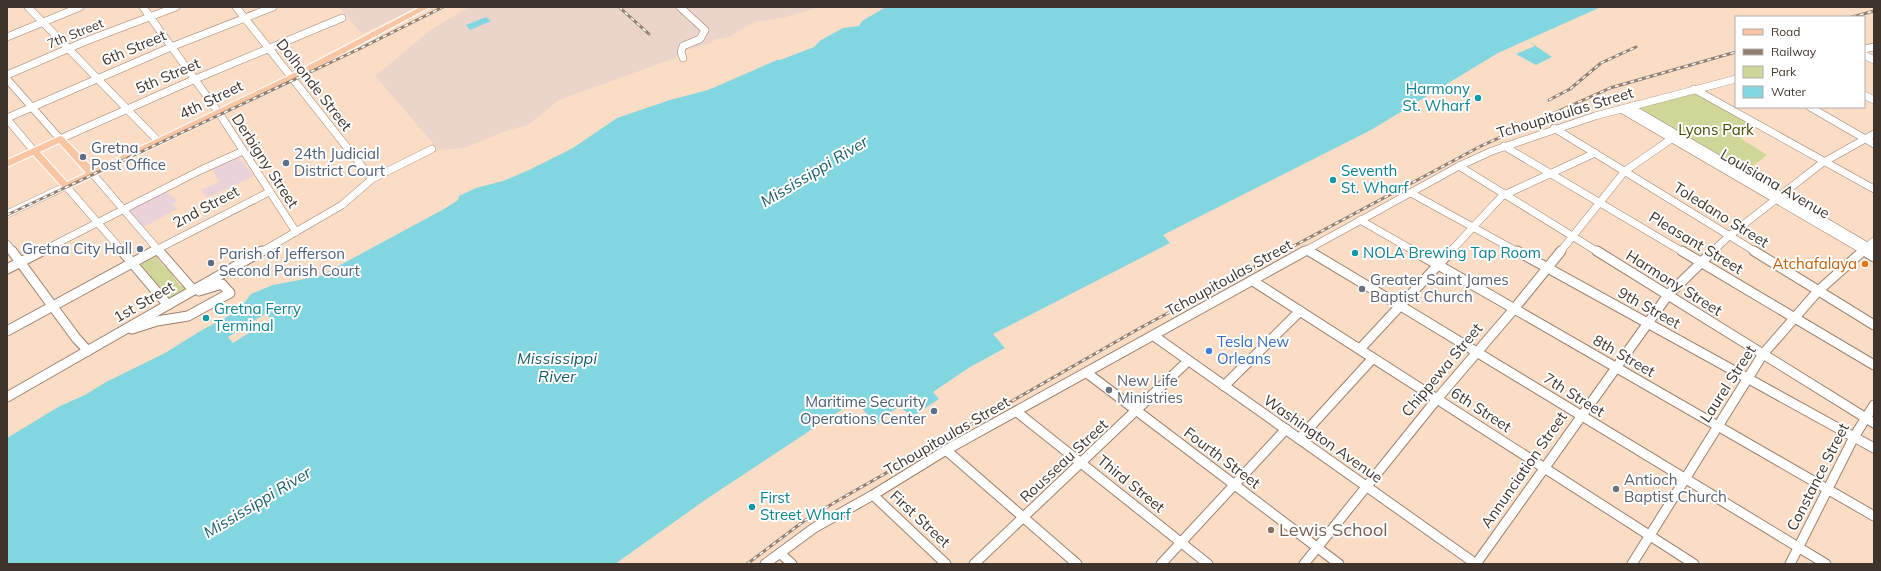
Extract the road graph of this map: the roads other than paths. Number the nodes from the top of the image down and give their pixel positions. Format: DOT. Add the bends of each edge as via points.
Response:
graph roads {
  1 [pos="28,7"];
  2 [pos="80,7"];
  3 [pos="143,7"];
  4 [pos="176,7"];
  5 [pos="236,7"];
  6 [pos="272,7"];
  7 [pos="426,7"];
  8 [pos="680,7"];
  9 [pos="150,17"];
  10 [pos="245,18"];
  11 [pos="342,18"];
  12 [pos="43,22"];
  13 [pos="7,37"];
  14 [pos="171,47"];
  15 [pos="68,49"];
  16 [pos="269,49"];
  17 [pos="1865,56"];
  18 [pos="683,58"];
  19 [pos="1874,60"];
  20 [pos="7,75"];
  21 [pos="97,78"];
  22 [pos="291,78"];
  23 [pos="7,79"];
  24 [pos="1735,79"];
  25 [pos="193,80"];
  26 [pos="1694,89"];
  27 [pos="1865,96"];
  28 [pos="1874,100"];
  29 [pos="32,106"];
  30 [pos="1630,107"];
  31 [pos="126,108"];
  32 [pos="1812,108"];
  33 [pos="1621,109"];
  34 [pos="217,113"];
  35 [pos="7,118"];
  36 [pos="1554,128"];
  37 [pos="1874,134"];
  38 [pos="1674,137"];
  39 [pos="60,139"];
  40 [pos="1865,139"];
  41 [pos="158,140"];
  42 [pos="1874,144"];
  43 [pos="1504,146"];
  44 [pos="432,149"];
  45 [pos="243,151"];
  46 [pos="34,152"];
  47 [pos="1595,153"];
  48 [pos="1826,162"];
  49 [pos="7,164"];
  50 [pos="1459,166"];
  51 [pos="1625,171"];
  52 [pos="92,172"];
  53 [pos="1551,174"];
  54 [pos="372,179"];
  55 [pos="66,186"];
  56 [pos="1874,189"];
  57 [pos="269,192"];
  58 [pos="1411,193"];
  59 [pos="1505,194"];
  60 [pos="1778,198"];
  61 [pos="1599,202"];
  62 [pos="123,210"];
  63 [pos="7,214"];
  64 [pos="1360,220"];
  65 [pos="97,223"];
  66 [pos="1473,227"];
  67 [pos="296,232"];
  68 [pos="1572,236"];
  69 [pos="1730,236"];
  70 [pos="7,244"];
  71 [pos="1870,247"];
  72 [pos="158,249"];
  73 [pos="1307,250"];
  74 [pos="1874,257"];
  75 [pos="21,262"];
  76 [pos="1702,263"];
  77 [pos="131,264"];
  78 [pos="1438,265"];
  79 [pos="1546,267"];
  80 [pos="7,269"];
  81 [pos="1252,281"];
  82 [pos="193,290"];
  83 [pos="1818,291"];
  84 [pos="1668,295"];
  85 [pos="168,305"];
  86 [pos="1400,305"];
  87 [pos="53,306"];
  88 [pos="1514,309"];
  89 [pos="1300,311"];
  90 [pos="1794,318"];
  91 [pos="1647,322"];
  92 [pos="1874,325"];
  93 [pos="7,331"];
  94 [pos="117,334"];
  95 [pos="1154,336"];
  96 [pos="1360,349"];
  97 [pos="88,351"];
  98 [pos="1478,351"];
  99 [pos="1763,354"];
  100 [pos="1373,358"];
  101 [pos="1188,361"];
  102 [pos="1874,365"];
  103 [pos="1615,367"];
  104 [pos="1087,373"];
  105 [pos="1747,378"];
  106 [pos="1224,386"];
  107 [pos="7,397"];
  108 [pos="1437,399"];
  109 [pos="1874,405"];
  110 [pos="1137,411"];
  111 [pos="1017,412"];
  112 [pos="1580,416"];
  113 [pos="1865,417"];
  114 [pos="1874,423"];
  115 [pos="1717,426"];
  116 [pos="1286,429"];
  117 [pos="1854,437"];
  118 [pos="1299,439"];
  119 [pos="1874,448"];
  120 [pos="946,450"];
  121 [pos="1082,463"];
  122 [pos="1544,468"];
  123 [pos="1686,478"];
  124 [pos="1235,485"];
  125 [pos="1366,486"];
  126 [pos="1827,489"];
  127 [pos="873,495"];
  128 [pos="1874,516"];
  129 [pos="1025,517"];
  130 [pos="1650,535"];
  131 [pos="1181,542"];
  132 [pos="1317,547"];
  133 [pos="1799,547"];
  134 [pos="780,553"];
  135 [pos="1072,563"];
  136 [pos="765,564"];
  137 [pos="792,564"];
  138 [pos="946,564"];
  139 [pos="974,564"];
  140 [pos="1161,564"];
  141 [pos="1208,564"];
  142 [pos="1304,564"];
  143 [pos="1339,564"];
  144 [pos="1476,564"];
  145 [pos="1632,564"];
  146 [pos="1694,564"];
  147 [pos="1790,564"];
  148 [pos="1826,564"];
  1 -- 12 [label="street"];
  2 -- 12 [label="street"];
  3 -- 9 [label="street, Derbigny Street"];
  4 -- 9 [label="street, 7th Street"];
  5 -- 10 [label="street, Dolhonde Street"];
  6 -- 10 [label="street, 6th Street"];
  7 -- 22 [label="main road, 4th Street"];
  8 -- 18 [label="street" via="705,30 700,39 683,46"];
  9 -- 14 [label="street, Derbigny Street"];
  9 -- 15 [label="street, 7th Street"];
  10 -- 14 [label="street, 6th Street"];
  10 -- 16 [label="street, Dolhonde Street"];
  11 -- 16 [label="street, 5th Street"];
  12 -- 13 [label="street"];
  12 -- 15 [label="street"];
  14 -- 21 [label="street, 6th Street"];
  14 -- 25 [label="street, Derbigny Street"];
  15 -- 20 [label="street, 7th Street"];
  15 -- 21 [label="street"];
  16 -- 22 [label="street, Dolhonde Street"];
  16 -- 25 [label="street, 5th Street"];
  17 -- 19 [label="street"];
  21 -- 29 [label="street, 6th Street"];
  21 -- 31 [label="street"];
  22 -- 34 [label="main road, 4th Street"];
  22 -- 54 [label="street, Dolhonde Street"];
  23 -- 29 [label="street"];
  24 -- 26 [label="street, Tchoupitoulas Street"];
  25 -- 31 [label="street, 5th Street"];
  25 -- 34 [label="street, Derbigny Street"];
  26 -- 30 [label="street, Tchoupitoulas Street"];
  26 -- 48 [label="street"];
  27 -- 28 [label="street"];
  29 -- 35 [label="street, 6th Street"];
  29 -- 39 [label="street"];
  30 -- 33 [label="street, Tchoupitoulas Street"];
  30 -- 38 [label="street, Louisiana Avenue"];
  31 -- 39 [label="street, 5th Street"];
  31 -- 41 [label="street"];
  32 -- 40 [label="street"];
  33 -- 36 [label="street, Tchoupitoulas Street"];
  33 -- 38 [label="street, Louisiana Avenue"];
  34 -- 41 [label="main road, 4th Street"];
  34 -- 45 [label="street, Derbigny Street"];
  35 -- 46 [label="street"];
  36 -- 43 [label="street, Tchoupitoulas Street"];
  36 -- 47 [label="street, Toledano Street"];
  37 -- 40 [label="street, Annunciation Street"];
  38 -- 51 [label="street, Chippewa Street"];
  38 -- 60 [label="street, Louisiana Avenue"];
  39 -- 46 [label="main road, 5th Street"];
  39 -- 52 [label="main road"];
  40 -- 42 [label="street"];
  40 -- 48 [label="street, Annunciation Street"];
  41 -- 52 [label="main road, 4th Street"];
  43 -- 50 [label="street, Tchoupitoulas Street"];
  43 -- 53 [label="street, Pleasant Street"];
  44 -- 54 [label="street, 1st Street"];
  45 -- 57 [label="street, Derbigny Street"];
  45 -- 62 [label="street"];
  46 -- 49 [label="main road, 5th Street"];
  46 -- 55 [label="main road"];
  47 -- 51 [label="street, Toledano Street"];
  47 -- 53 [label="street"];
  48 -- 56 [label="street"];
  48 -- 60 [label="street, Annunciation Street"];
  50 -- 58 [label="street, Tchoupitoulas Street"];
  50 -- 59 [label="street, Harmony Street"];
  51 -- 61 [label="street, Chippewa Street"];
  51 -- 69 [label="street, Toledano Street"];
  52 -- 55 [label="main road, 4th Street"];
  52 -- 62 [label="street"];
  53 -- 59 [label="street"];
  53 -- 61 [label="street, Pleasant Street"];
  54 -- 67 [label="street, 1st Street" via="342,204"];
  55 -- 63 [label="street, 4th Street"];
  55 -- 65 [label="street"];
  57 -- 67 [label="street, Derbigny Street"];
  57 -- 72 [label="street, 2nd Street"];
  58 -- 64 [label="street, Tchoupitoulas Street"];
  58 -- 66 [label="street, 9th Street"];
  59 -- 66 [label="street"];
  59 -- 68 [label="street, Harmony Street"];
  60 -- 69 [label="street, Annunciation Street"];
  60 -- 71 [label="street, Louisiana Avenue"];
  61 -- 68 [label="street, Chippewa Street"];
  61 -- 76 [label="street, Pleasant Street"];
  62 -- 65 [label="street"];
  62 -- 72 [label="street"];
  64 -- 73 [label="street, Tchoupitoulas Street"];
  64 -- 78 [label="street, 8th Street"];
  65 -- 75 [label="street"];
  65 -- 77 [label="street"];
  66 -- 78 [label="street"];
  66 -- 79 [label="street, 9th Street"];
  67 -- 82 [label="street, 1st Street"];
  68 -- 79 [label="street, Chippewa Street"];
  68 -- 84 [label="street, Harmony Street"];
  69 -- 76 [label="street, Annunciation Street"];
  69 -- 83 [label="street, Toledano Street"];
  70 -- 75 [label="street"];
  71 -- 74 [label="street, Louisiana Avenue"];
  71 -- 83 [label="street, Laurel Street"];
  72 -- 77 [label="street, 2nd Street"];
  72 -- 82 [label="street"];
  73 -- 81 [label="street, Tchoupitoulas Street"];
  73 -- 86 [label="street, 7th Street"];
  75 -- 80 [label="street"];
  75 -- 87 [label="street"];
  76 -- 84 [label="street, Annunciation Street"];
  76 -- 90 [label="street, Pleasant Street"];
  77 -- 85 [label="street"];
  77 -- 87 [label="street"];
  78 -- 86 [label="street"];
  78 -- 88 [label="street, 8th Street"];
  79 -- 88 [label="street, Chippewa Street"];
  79 -- 91 [label="street, 9th Street"];
  81 -- 89 [label="street, 6th Street"];
  81 -- 95 [label="street, Tchoupitoulas Street"];
  82 -- 85 [label="street, 1st Street"];
  82 -- 94 [label="street" via="198,292 222,284 230,293 188,316 158,321"];
  83 -- 90 [label="street, Laurel Street"];
  83 -- 92 [label="street, Toledano Street"];
  84 -- 91 [label="street, Annunciation Street"];
  84 -- 99 [label="street, Harmony Street"];
  85 -- 94 [label="street, 1st Street"];
  86 -- 96 [label="street"];
  86 -- 98 [label="street, 7th Street"];
  87 -- 93 [label="street"];
  87 -- 97 [label="street"];
  88 -- 98 [label="street, Chippewa Street"];
  88 -- 103 [label="street, 8th Street"];
  89 -- 96 [label="street, 6th Street"];
  89 -- 106 [label="street"];
  90 -- 99 [label="street, Laurel Street"];
  90 -- 102 [label="street, Pleasant Street"];
  91 -- 103 [label="street, Annunciation Street"];
  91 -- 105 [label="street, 9th Street"];
  94 -- 97 [label="street, 1st Street"];
  95 -- 101 [label="street, Washington Avenue"];
  95 -- 104 [label="street, Tchoupitoulas Street"];
  96 -- 100 [label="street, 6th Street"];
  97 -- 107 [label="street, 1st Street"];
  98 -- 108 [label="street, Chippewa Street"];
  98 -- 112 [label="street, 7th Street"];
  99 -- 105 [label="street, Laurel Street"];
  99 -- 113 [label="street, Harmony Street"];
  100 -- 108 [label="street, 6th Street"];
  100 -- 118 [label="street"];
  101 -- 106 [label="street, Washington Avenue"];
  101 -- 110 [label="street, Rousseau Street"];
  103 -- 112 [label="street, Annunciation Street"];
  103 -- 115 [label="street, 8th Street"];
  104 -- 110 [label="street, Fourth Street"];
  104 -- 111 [label="street, Tchoupitoulas Street"];
  105 -- 115 [label="street, Laurel Street"];
  105 -- 117 [label="street, 9th Street"];
  106 -- 116 [label="street, Washington Avenue"];
  108 -- 122 [label="street, 6th Street"];
  108 -- 125 [label="street, Chippewa Street"];
  109 -- 113 [label="street, Constance Street"];
  110 -- 121 [label="street, Rousseau Street"];
  110 -- 124 [label="street, Fourth Street"];
  111 -- 120 [label="street, Tchoupitoulas Street"];
  111 -- 121 [label="street, Third Street"];
  112 -- 122 [label="street, Annunciation Street"];
  112 -- 123 [label="street, 7th Street"];
  113 -- 114 [label="street, Harmony Street"];
  113 -- 117 [label="street, Constance Street"];
  115 -- 123 [label="street, Laurel Street"];
  115 -- 126 [label="street, 8th Street"];
  116 -- 118 [label="street, Washington Avenue"];
  116 -- 124 [label="street"];
  117 -- 119 [label="street, 9th Street"];
  117 -- 126 [label="street, Constance Street"];
  118 -- 125 [label="street, Washington Avenue"];
  120 -- 127 [label="street, Tchoupitoulas Street"];
  120 -- 129 [label="street"];
  121 -- 129 [label="street, Rousseau Street"];
  121 -- 131 [label="street, Third Street"];
  122 -- 130 [label="street, 6th Street"];
  122 -- 144 [label="street, Annunciation Street"];
  123 -- 130 [label="street, Laurel Street"];
  123 -- 133 [label="street, 7th Street"];
  124 -- 131 [label="street"];
  124 -- 132 [label="street, Fourth Street"];
  125 -- 132 [label="street, Chippewa Street"];
  125 -- 144 [label="street, Washington Avenue"];
  126 -- 128 [label="street, 8th Street"];
  126 -- 133 [label="street, Constance Street"];
  127 -- 134 [label="street, Tchoupitoulas Street" via="814,528"];
  127 -- 138 [label="street, First Street"];
  129 -- 135 [label="street"];
  129 -- 139 [label="street, Rousseau Street"];
  130 -- 145 [label="street, Laurel Street"];
  130 -- 146 [label="street, 6th Street"];
  131 -- 140 [label="street"];
  131 -- 141 [label="street, Third Street"];
  132 -- 142 [label="street, Chippewa Street"];
  132 -- 143 [label="street, Fourth Street"];
  133 -- 147 [label="street, Constance Street"];
  133 -- 148 [label="street, 7th Street"];
  134 -- 136 [label="street, Tchoupitoulas Street"];
  134 -- 137 [label="street"];
}
